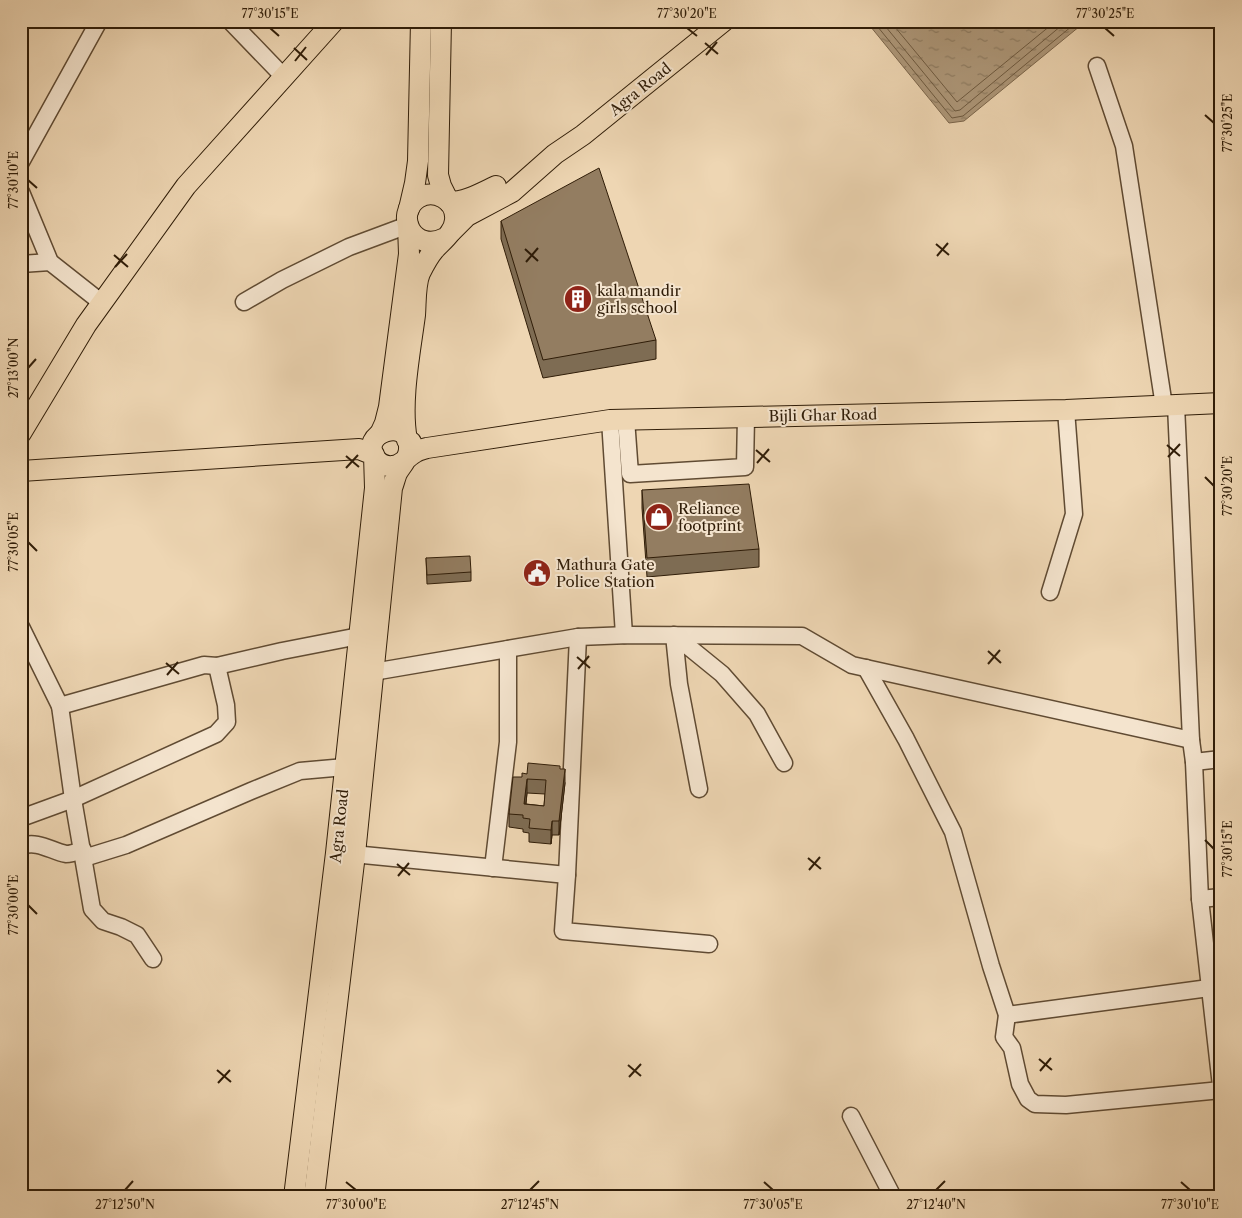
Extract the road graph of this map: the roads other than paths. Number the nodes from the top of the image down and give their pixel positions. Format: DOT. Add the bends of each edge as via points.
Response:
graph roads {
  1 [pos="98,21"];
  2 [pos="230,21"];
  3 [pos="334,21"];
  4 [pos="421,21"];
  5 [pos="441,21"];
  6 [pos="724,21"];
  7 [pos="1097,66"];
  8 [pos="284,77"];
  9 [pos="555,154"];
  10 [pos="21,162"];
  11 [pos="21,192"];
  12 [pos="450,202"];
  13 [pos="408,217"];
  14 [pos="448,235"];
  15 [pos="50,262"];
  16 [pos="21,264"];
  17 [pos="244,302"];
  18 [pos="102,303"];
  19 [pos="1221,403"];
  20 [pos="1170,405"];
  21 [pos="1066,410"];
  22 [pos="746,417"];
  23 [pos="618,420"];
  24 [pos="21,432"];
  25 [pos="407,440"];
  26 [pos="372,444"];
  27 [pos="426,448"];
  28 [pos="405,460"];
  29 [pos="21,471"];
  30 [pos="1050,592"];
  31 [pos="21,627"];
  32 [pos="624,635"];
  33 [pos="674,635"];
  34 [pos="359,636"];
  35 [pos="578,637"];
  36 [pos="508,649"];
  37 [pos="217,666"];
  38 [pos="866,668"];
  39 [pos="373,672"];
  40 [pos="60,706"];
  41 [pos="1191,740"];
  42 [pos="1221,759"];
  43 [pos="1194,762"];
  44 [pos="784,763"];
  45 [pos="345,767"];
  46 [pos="699,788"];
  47 [pos="73,799"];
  48 [pos="21,818"];
  49 [pos="21,846"];
  50 [pos="345,853"];
  51 [pos="83,854"];
  52 [pos="493,868"];
  53 [pos="567,875"];
  54 [pos="1221,897"];
  55 [pos="1200,899"];
  56 [pos="709,944"];
  57 [pos="153,959"];
  58 [pos="1209,988"];
  59 [pos="1007,1015"];
  60 [pos="1221,1086"];
  61 [pos="1221,1090"];
  62 [pos="851,1116"];
  63 [pos="294,1197"];
  64 [pos="314,1197"];
  65 [pos="893,1197"];
  1 -- 10 [label="street"];
  2 -- 8 [label="street"];
  3 -- 8 [label="main road"];
  4 -- 13 [label="main road, Agra Road" via="418,161"];
  5 -- 12 [label="main road" via="438,174"];
  6 -- 9 [label="main road, Agra Road"];
  7 -- 20 [label="street" via="1124,146"];
  8 -- 18 [label="main road" via="186,186"];
  9 -- 12 [label="main road, Agra Road" via="473,197"];
  9 -- 14 [label="main road, Agra Road" via="512,192 467,216"];
  11 -- 15 [label="street"];
  12 -- 13 [label="main road" via="436,194 428,194 413,202"];
  12 -- 14 [label="main road" via="455,218"];
  13 -- 14 [label="main road" via="416,237 423,241 438,241"];
  13 -- 17 [label="street"];
  13 -- 26 [label="main road, Agra Road" via="409,254 389,407 385,423"];
  14 -- 25 [label="main road, Agra Road" via="432,252 419,276 404,414"];
  15 -- 16 [label="street"];
  15 -- 18 [label="street"];
  18 -- 24 [label="main road"];
  19 -- 20 [label="main road, Bijli Ghar Road"];
  20 -- 21 [label="main road, Bijli Ghar Road"];
  20 -- 41 [label="street"];
  21 -- 22 [label="main road, Bijli Ghar Road"];
  21 -- 30 [label="street" via="1074,514"];
  22 -- 23 [label="main road, Bijli Ghar Road"];
  22 -- 23 [label="street" via="745,467 630,474"];
  23 -- 27 [label="main road, Bijli Ghar Road"];
  23 -- 32 [label="street"];
  25 -- 26 [label="main road" via="402,433 390,430"];
  25 -- 27 [label="main road"];
  25 -- 28 [label="main road" via="409,449"];
  26 -- 28 [label="main road" via="377,460 388,466"];
  26 -- 29 [label="main road"];
  26 -- 34 [label="main road, Agra Road" via="376,488"];
  27 -- 28 [label="main road"];
  28 -- 39 [label="main road, Agra Road" via="392,488"];
  31 -- 40 [label="street"];
  32 -- 33 [label="street"];
  32 -- 35 [label="street"];
  33 -- 38 [label="street" via="802,636 852,665"];
  33 -- 44 [label="street" via="722,674 757,714"];
  33 -- 46 [label="street" via="679,684"];
  34 -- 37 [label="street"];
  34 -- 45 [label="main road, Agra Road"];
  35 -- 36 [label="street"];
  35 -- 53 [label="street"];
  36 -- 39 [label="street"];
  36 -- 52 [label="street" via="508,742"];
  37 -- 40 [label="street" via="204,665"];
  37 -- 47 [label="street" via="227,722 216,734"];
  38 -- 41 [label="street"];
  38 -- 59 [label="street" via="953,832"];
  39 -- 50 [label="main road, Agra Road"];
  40 -- 47 [label="street"];
  41 -- 43 [label="street"];
  42 -- 43 [label="street"];
  43 -- 55 [label="street"];
  45 -- 50 [label="main road, Agra Road"];
  45 -- 51 [label="street" via="300,772 126,845"];
  47 -- 48 [label="street"];
  47 -- 51 [label="street"];
  49 -- 51 [label="street" via="48,846 66,854"];
  50 -- 52 [label="street"];
  50 -- 63 [label="main road, Agra Road"];
  50 -- 64 [label="main road, Agra Road"];
  51 -- 57 [label="street" via="92,909 103,922 121,926 137,935"];
  52 -- 53 [label="street"];
  53 -- 56 [label="street" via="562,931"];
  54 -- 55 [label="street"];
  55 -- 58 [label="street"];
  58 -- 59 [label="street"];
  58 -- 60 [label="street"];
  59 -- 61 [label="street" via="1004,1037 1012,1048 1020,1084 1028,1099 1035,1104 1066,1105"];
  62 -- 65 [label="street"];
}
